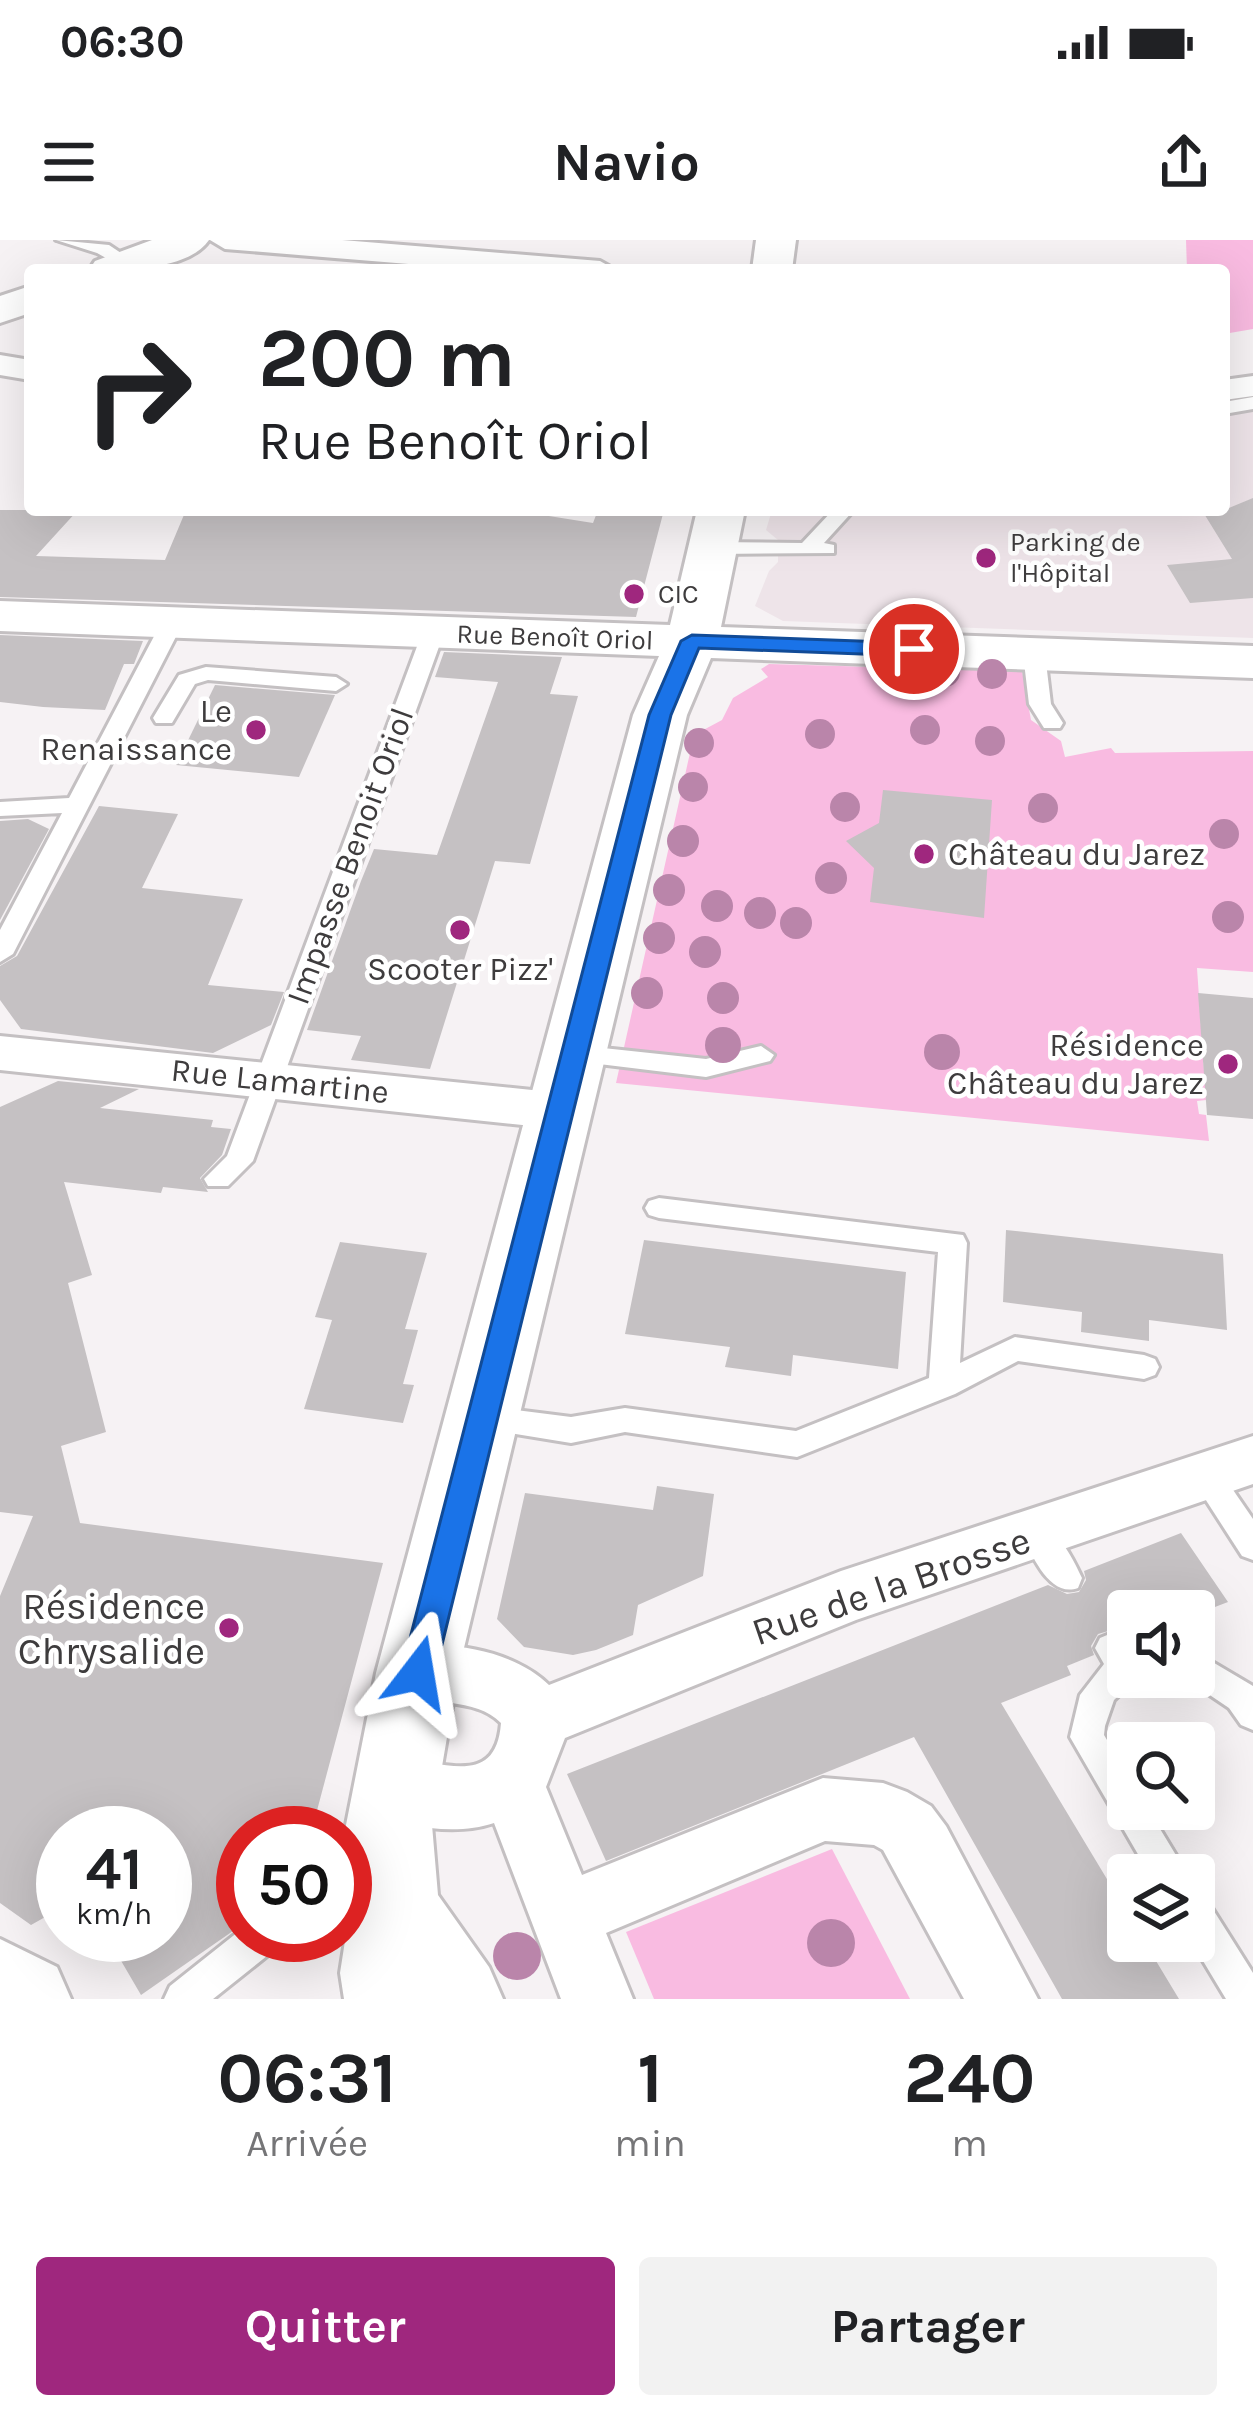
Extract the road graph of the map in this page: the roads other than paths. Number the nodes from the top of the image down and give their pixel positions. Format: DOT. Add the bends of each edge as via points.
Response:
graph roads {
  1 [pos="64,240"];
  2 [pos="189,240"];
  3 [pos="225,240"];
  4 [pos="117,264"];
  5 [pos="124,264"];
  6 [pos="526,264"];
  7 [pos="840,516"];
  8 [pos="717,529"];
  9 [pos="0,616"];
  10 [pos="172,623"];
  11 [pos="433,633"];
  12 [pos="692,641"];
  13 [pos="1034,654"];
  14 [pos="1253,662"];
  15 [pos="336,684"];
  16 [pos="124,714"];
  17 [pos="164,718"];
  18 [pos="188,720"];
  19 [pos="1052,723"];
  20 [pos="77,805"];
  21 [pos="0,809"];
  22 [pos="0,954"];
  23 [pos="0,1053"];
  24 [pos="761,1055"];
  25 [pos="268,1080"];
  26 [pos="568,1083"];
  27 [pos="218,1179"];
  28 [pos="659,1208"];
  29 [pos="1144,1367"];
  30 [pos="944,1385"];
  31 [pos="484,1418"];
  32 [pos="1230,1468"];
  33 [pos="1248,1538"];
  34 [pos="418,1673"];
  35 [pos="1107,1679"];
  36 [pos="1215,1680"];
  37 [pos="1253,1714"];
  38 [pos="522,1751"];
  39 [pos="1107,1772"];
  40 [pos="384,1858"];
  41 [pos="566,1916"];
  42 [pos="1215,1946"];
  43 [pos="230,1962"];
  44 [pos="0,1985"];
  45 [pos="25,1999"];
  46 [pos="183,1999"];
  47 [pos="390,1999"];
  48 [pos="457,1999"];
  49 [pos="597,1999"];
  50 [pos="1002,1999"];
  51 [pos="1248,1999"];
  1 -- 4 [label="lane" via="104,250"];
  2 -- 5 [label="main road"];
  3 -- 6 [label="street"];
  7 -- 8 [label="lane" via="816,550"];
  8 -- 12 [label="main road"];
  9 -- 10 [label="main road, Rue Benoît Oriol"];
  10 -- 11 [label="main road, Rue Benoît Oriol"];
  10 -- 16 [label="lane"];
  11 -- 12 [label="main road, Rue Benoît Oriol"];
  11 -- 25 [label="lane, Impasse Benoit Oriol"];
  12 -- 13 [label="main road, Rue Benoît Oriol"];
  12 -- 26 [label="main road" via="660,715"];
  13 -- 14 [label="main road, Rue Benoît Oriol"];
  13 -- 19 [label="lane" via="1040,704"];
  15 -- 17 [label="lane" via="206,673 188,680"];
  16 -- 17 [label="lane"];
  16 -- 20 [label="lane"];
  17 -- 18 [label="lane"];
  20 -- 21 [label="lane"];
  20 -- 22 [label="lane"];
  23 -- 25 [label="street, Rue Lamartine"];
  24 -- 26 [label="lane"];
  25 -- 26 [label="street, Rue Lamartine"];
  25 -- 27 [label="lane, Impasse Benoit Oriol" via="239,1161"];
  26 -- 31 [label="main road"];
  28 -- 30 [label="lane" via="953,1243"];
  29 -- 30 [label="lane" via="1015,1348"];
  30 -- 31 [label="lane" via="796,1444 625,1420 572,1430"];
  31 -- 34 [label="main road"];
  32 -- 33 [label="lane"];
  32 -- 38 [label="street, Rue de la Brosse" via="1052,1556 842,1598"];
  34 -- 38 [label="street" via="515,1691"];
  34 -- 40 [label="main road"];
  35 -- 39 [label="lane" via="1087,1737"];
  36 -- 37 [label="lane"];
  38 -- 40 [label="street, Rue de la Brosse" via="494,1792 471,1796"];
  38 -- 41 [label="street"];
  40 -- 47 [label="main road"];
  40 -- 48 [label="main road"];
  41 -- 49 [label="street"];
  41 -- 50 [label="street" via="823,1809 883,1814 922,1849"];
  42 -- 51 [label="lane"];
  43 -- 46 [label="lane"];
  44 -- 45 [label="main road"];
}
